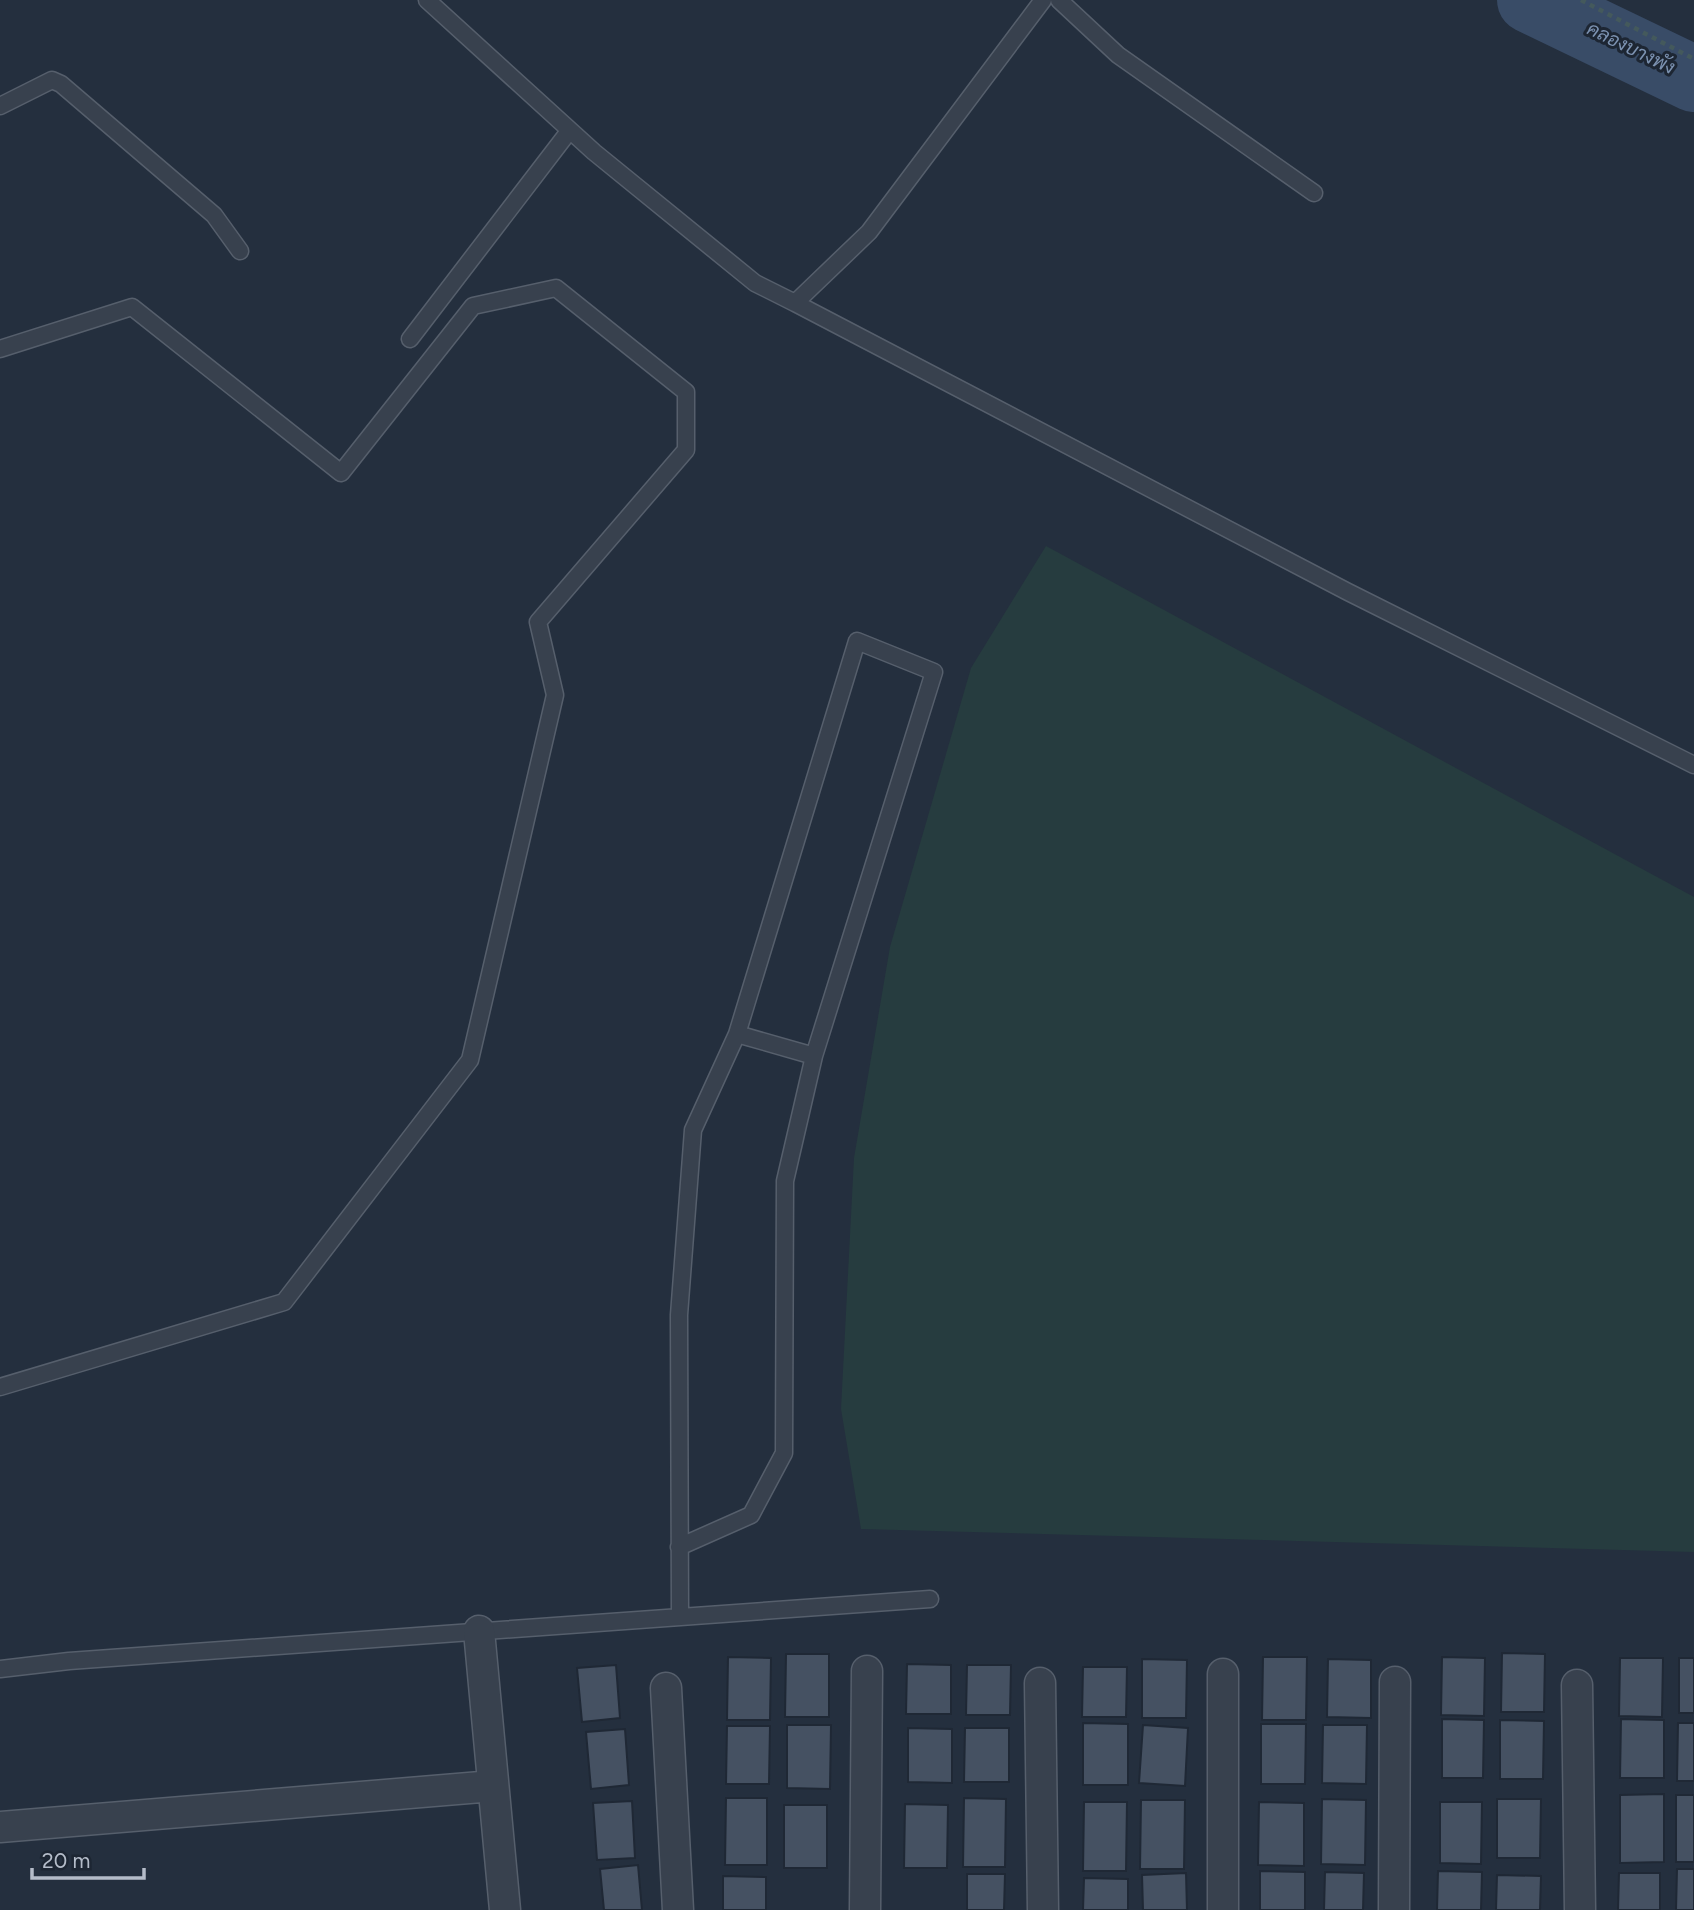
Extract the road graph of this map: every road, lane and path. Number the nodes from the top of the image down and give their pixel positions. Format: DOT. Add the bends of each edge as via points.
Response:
graph roads {
  1 [pos="427,0"];
  2 [pos="1043,0"];
  3 [pos="1059,0"];
  4 [pos="1581,0"];
  5 [pos="1694,59"];
  6 [pos="0,106"];
  7 [pos="570,130"];
  8 [pos="1314,194"];
  9 [pos="240,251"];
  10 [pos="795,303"];
  11 [pos="410,339"];
  12 [pos="0,349"];
  13 [pos="1694,765"];
  14 [pos="737,1034"];
  15 [pos="814,1056"];
  16 [pos="0,1387"];
  17 [pos="679,1547"];
  18 [pos="930,1599"];
  19 [pos="680,1617"];
  20 [pos="479,1631"];
  21 [pos="0,1668"];
  22 [pos="867,1671"];
  23 [pos="1223,1674"];
  24 [pos="1395,1682"];
  25 [pos="1040,1683"];
  26 [pos="1577,1685"];
  27 [pos="666,1688"];
  28 [pos="493,1786"];
  29 [pos="0,1827"];
  30 [pos="505,1910"];
  31 [pos="678,1910"];
  32 [pos="865,1910"];
  33 [pos="1043,1910"];
  34 [pos="1223,1910"];
  35 [pos="1394,1910"];
  36 [pos="1580,1910"];
  1 -- 7 [label="lane"];
  2 -- 10 [label="lane" via="869,232"];
  3 -- 8 [label="lane" via="1118,55"];
  4 -- 5 [label="path"];
  6 -- 9 [label="lane" via="52,80 61,84 214,215"];
  7 -- 10 [label="lane" via="755,283"];
  7 -- 11 [label="lane"];
  10 -- 13 [label="lane" via="1348,592"];
  12 -- 16 [label="lane" via="132,307 341,473 473,306 556,288 686,392 686,450 538,622 555,695 470,1060 284,1302"];
  14 -- 15 [label="lane"];
  14 -- 15 [label="lane" via="857,641 934,672"];
  14 -- 17 [label="lane" via="692,1130 679,1315"];
  15 -- 17 [label="lane" via="785,1181 784,1453 751,1515"];
  17 -- 19 [label="lane"];
  18 -- 19 [label="lane"];
  19 -- 20 [label="lane"];
  20 -- 21 [label="lane"];
  20 -- 28 [label="street"];
  22 -- 32 [label="street"];
  23 -- 34 [label="street"];
  24 -- 35 [label="street"];
  25 -- 33 [label="street"];
  26 -- 36 [label="street"];
  27 -- 31 [label="street"];
  28 -- 29 [label="street"];
  28 -- 30 [label="street"];
}
